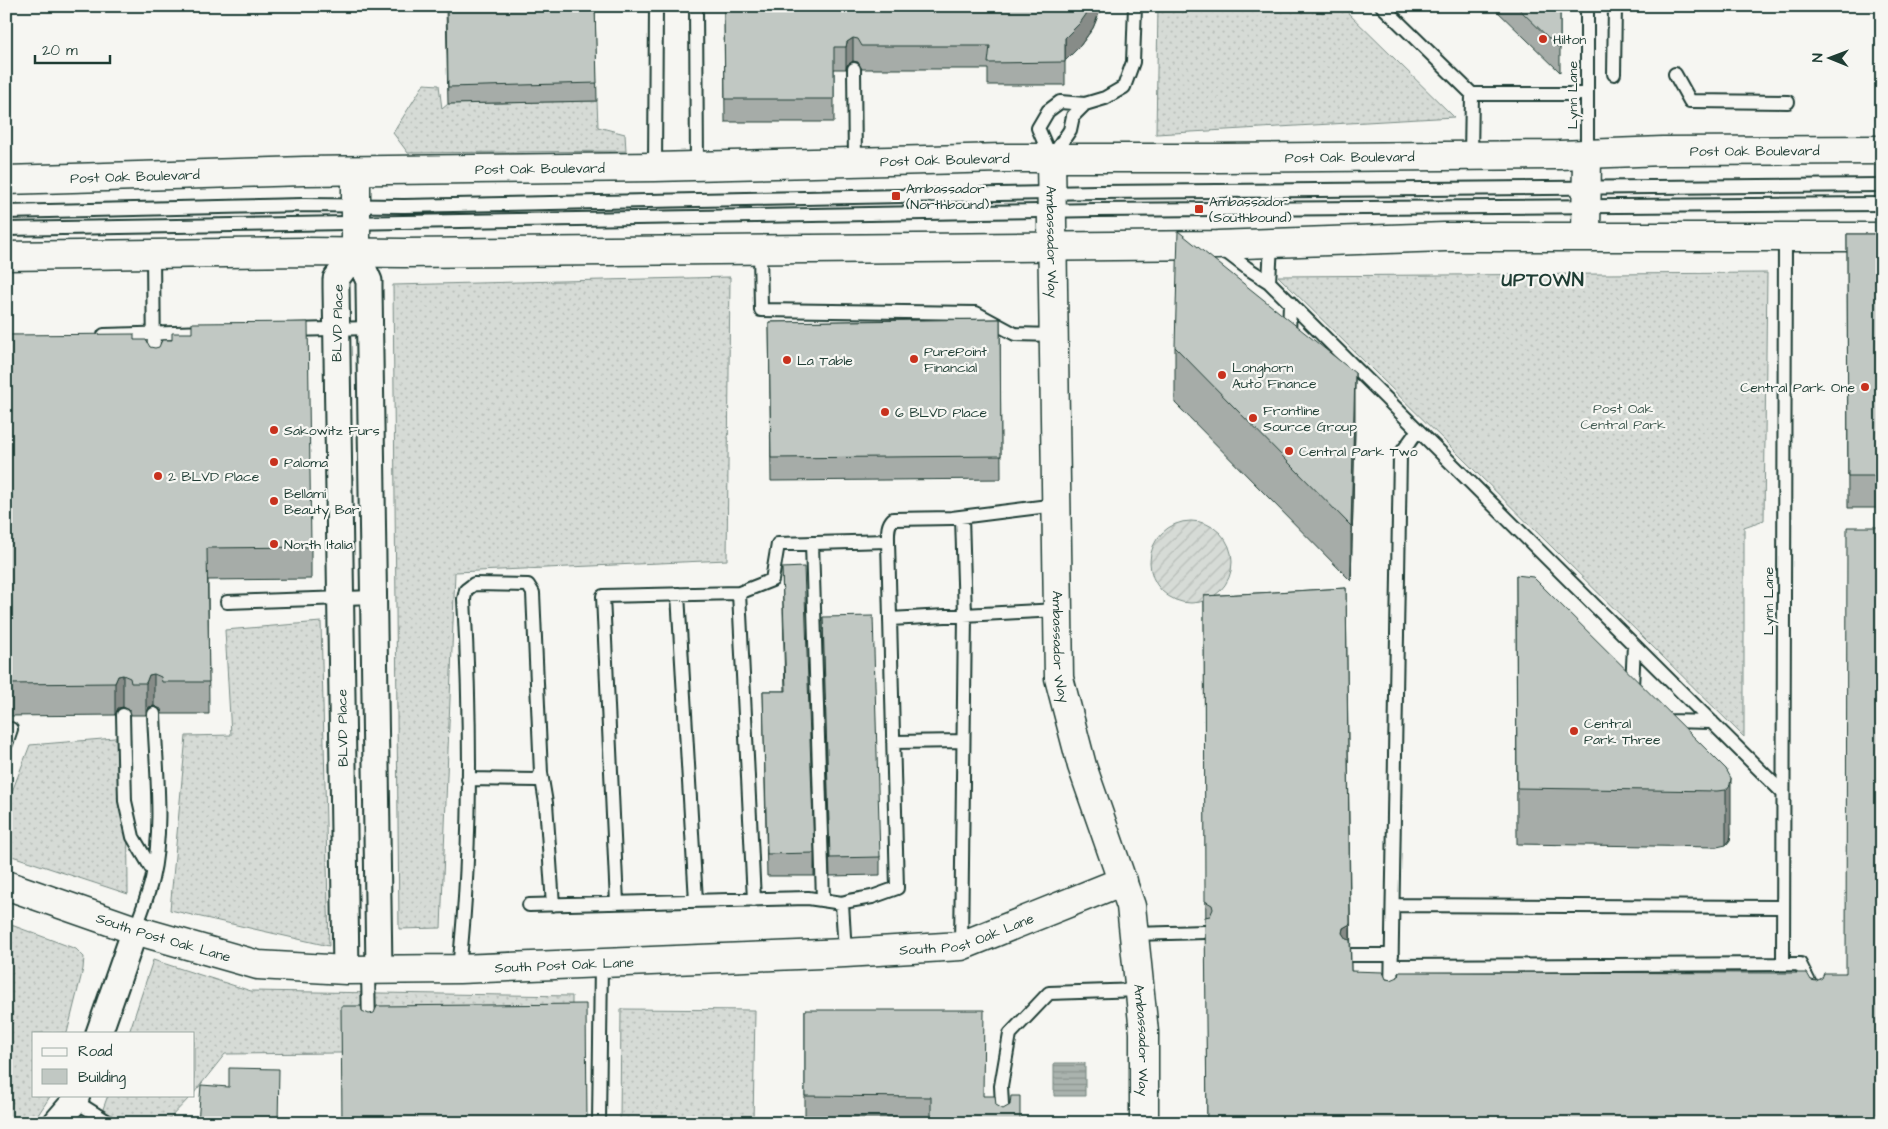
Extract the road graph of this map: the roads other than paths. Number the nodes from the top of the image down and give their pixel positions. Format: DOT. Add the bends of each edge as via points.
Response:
graph roads {
  1 [pos="656,6"];
  2 [pos="696,6"];
  3 [pos="1135,6"];
  4 [pos="1382,6"];
  5 [pos="1587,6"];
  6 [pos="1615,6"];
  7 [pos="854,69"];
  8 [pos="1614,74"];
  9 [pos="1675,74"];
  10 [pos="1472,94"];
  11 [pos="1587,94"];
  12 [pos="1788,102"];
  13 [pos="1085,104"];
  14 [pos="1882,150"];
  15 [pos="1587,154"];
  16 [pos="1472,156"];
  17 [pos="1051,158"];
  18 [pos="855,161"];
  19 [pos="697,165"];
  20 [pos="655,166"];
  21 [pos="356,171"];
  22 [pos="6,180"];
  23 [pos="1882,185"];
  24 [pos="1586,197"];
  25 [pos="1052,202"];
  26 [pos="1882,204"];
  27 [pos="6,212"];
  28 [pos="356,214"];
  29 [pos="6,229"];
  30 [pos="1586,236"];
  31 [pos="1882,237"];
  32 [pos="1785,238"];
  33 [pos="1272,244"];
  34 [pos="1217,245"];
  35 [pos="1052,247"];
  36 [pos="760,249"];
  37 [pos="356,252"];
  38 [pos="153,254"];
  39 [pos="6,256"];
  40 [pos="1269,282"];
  41 [pos="1290,302"];
  42 [pos="336,328"];
  43 [pos="370,328"];
  44 [pos="282,330"];
  45 [pos="223,332"];
  46 [pos="154,333"];
  47 [pos="95,335"];
  48 [pos="1054,335"];
  49 [pos="1295,345"];
  50 [pos="154,372"];
  51 [pos="1367,379"];
  52 [pos="1349,382"];
  53 [pos="1418,430"];
  54 [pos="1056,506"];
  55 [pos="962,517"];
  56 [pos="888,542"];
  57 [pos="812,543"];
  58 [pos="739,593"];
  59 [pos="678,594"];
  60 [pos="374,597"];
  61 [pos="340,598"];
  62 [pos="227,602"];
  63 [pos="1058,610"];
  64 [pos="965,615"];
  65 [pos="890,619"];
  66 [pos="1634,645"];
  67 [pos="154,714"];
  68 [pos="123,715"];
  69 [pos="1712,722"];
  70 [pos="11,729"];
  71 [pos="964,741"];
  72 [pos="893,742"];
  73 [pos="6,744"];
  74 [pos="541,773"];
  75 [pos="468,780"];
  76 [pos="1782,792"];
  77 [pos="153,871"];
  78 [pos="1123,881"];
  79 [pos="6,885"];
  80 [pos="754,900"];
  81 [pos="824,900"];
  82 [pos="696,901"];
  83 [pos="617,903"];
  84 [pos="842,903"];
  85 [pos="529,905"];
  86 [pos="553,905"];
  87 [pos="1393,905"];
  88 [pos="1782,907"];
  89 [pos="135,930"];
  90 [pos="1205,932"];
  91 [pos="1134,934"];
  92 [pos="961,946"];
  93 [pos="845,954"];
  94 [pos="1350,955"];
  95 [pos="1392,961"];
  96 [pos="601,963"];
  97 [pos="1783,964"];
  98 [pos="459,969"];
  99 [pos="364,970"];
  100 [pos="1140,990"];
  101 [pos="1391,995"];
  102 [pos="1816,996"];
  103 [pos="369,1029"];
  104 [pos="99,1032"];
  105 [pos="76,1098"];
  106 [pos="56,1123"];
  107 [pos="110,1123"];
  108 [pos="599,1123"];
  109 [pos="1003,1123"];
  110 [pos="1144,1123"];
  1 -- 20 [label="lane"];
  2 -- 19 [label="lane"];
  3 -- 13 [label="lane" via="1133,62 1124,87"];
  4 -- 10 [label="lane"];
  5 -- 11 [label="lane, Lynn Lane"];
  6 -- 8 [label="lane"];
  7 -- 18 [label="lane"];
  9 -- 12 [label="lane" via="1690,101"];
  10 -- 11 [label="lane"];
  10 -- 16 [label="lane"];
  11 -- 15 [label="lane, Lynn Lane"];
  13 -- 17 [label="lane" via="1073,116 1070,130"];
  13 -- 17 [label="lane" via="1060,102 1048,111 1038,128"];
  14 -- 15 [label="main road, Post Oak Boulevard"];
  15 -- 16 [label="main road, Post Oak Boulevard"];
  15 -- 24 [label="main road"];
  16 -- 17 [label="main road, Post Oak Boulevard"];
  17 -- 18 [label="main road, Post Oak Boulevard"];
  17 -- 25 [label="main road, Ambassador Way"];
  18 -- 19 [label="main road, Post Oak Boulevard"];
  19 -- 20 [label="main road, Post Oak Boulevard"];
  20 -- 21 [label="main road, Post Oak Boulevard"];
  21 -- 22 [label="main road, Post Oak Boulevard"];
  21 -- 28 [label="main road"];
  23 -- 24 [label="lane"];
  24 -- 25 [label="lane"];
  24 -- 25 [label="lane"];
  24 -- 26 [label="lane"];
  24 -- 30 [label="main road"];
  25 -- 28 [label="lane"];
  25 -- 28 [label="lane" via="413,206"];
  25 -- 35 [label="main road, Ambassador Way"];
  27 -- 28 [label="lane" via="304,205"];
  28 -- 29 [label="lane"];
  28 -- 37 [label="main road"];
  30 -- 32 [label="main road"];
  30 -- 33 [label="main road" via="1445,237"];
  31 -- 32 [label="main road"];
  32 -- 76 [label="lane, Lynn Lane"];
  33 -- 34 [label="main road"];
  33 -- 40 [label="lane"];
  34 -- 35 [label="main road"];
  34 -- 40 [label="lane"];
  35 -- 36 [label="main road"];
  35 -- 48 [label="main road, Ambassador Way"];
  36 -- 37 [label="main road"];
  36 -- 48 [label="lane" via="761,310 976,312 1015,334"];
  37 -- 38 [label="main road"];
  37 -- 42 [label="street, BLVD Place" via="336,279"];
  37 -- 43 [label="street" via="369,281"];
  38 -- 39 [label="main road"];
  38 -- 46 [label="lane"];
  40 -- 41 [label="lane"];
  41 -- 49 [label="lane" via="1289,339"];
  41 -- 51 [label="lane"];
  42 -- 43 [label="lane"];
  42 -- 44 [label="lane"];
  42 -- 61 [label="street, BLVD Place"];
  43 -- 60 [label="street"];
  45 -- 46 [label="lane"];
  46 -- 47 [label="lane"];
  46 -- 50 [label="lane"];
  48 -- 54 [label="main road, Ambassador Way"];
  51 -- 52 [label="lane"];
  51 -- 53 [label="lane"];
  53 -- 66 [label="lane"];
  53 -- 87 [label="lane" via="1400,455"];
  54 -- 55 [label="lane"];
  54 -- 63 [label="main road, Ambassador Way"];
  55 -- 56 [label="lane" via="893,519 888,528"];
  55 -- 64 [label="lane"];
  56 -- 57 [label="lane"];
  56 -- 65 [label="lane"];
  57 -- 58 [label="lane" via="778,544 772,580"];
  57 -- 81 [label="lane"];
  58 -- 59 [label="lane"];
  58 -- 80 [label="lane"];
  59 -- 82 [label="lane"];
  59 -- 83 [label="lane" via="603,596"];
  60 -- 61 [label="lane"];
  60 -- 99 [label="street"];
  61 -- 62 [label="lane"];
  61 -- 99 [label="street, BLVD Place"];
  63 -- 64 [label="lane"];
  63 -- 78 [label="main road, Ambassador Way" via="1059,678 1082,766"];
  64 -- 65 [label="lane"];
  64 -- 71 [label="lane"];
  65 -- 72 [label="lane"];
  66 -- 69 [label="lane"];
  66 -- 69 [label="lane" via="1632,686 1649,704 1667,721"];
  67 -- 77 [label="lane" via="158,816"];
  68 -- 77 [label="lane" via="125,801 133,838"];
  69 -- 76 [label="lane"];
  70 -- 73 [label="lane"];
  71 -- 72 [label="lane"];
  71 -- 92 [label="lane"];
  72 -- 84 [label="lane" via="897,888"];
  74 -- 75 [label="lane" via="537,780"];
  74 -- 75 [label="lane" via="533,593 528,585 474,584 466,590 464,599 469,696"];
  74 -- 86 [label="lane"];
  75 -- 98 [label="lane" via="465,914"];
  76 -- 88 [label="lane, Lynn Lane"];
  77 -- 89 [label="lane"];
  78 -- 91 [label="main road, Ambassador Way" via="1131,906"];
  78 -- 92 [label="main road, South Post Oak Lane"];
  79 -- 89 [label="main road, South Post Oak Lane"];
  80 -- 81 [label="lane"];
  80 -- 82 [label="lane"];
  81 -- 84 [label="lane"];
  82 -- 83 [label="lane"];
  83 -- 86 [label="lane"];
  84 -- 93 [label="lane"];
  85 -- 86 [label="lane"];
  87 -- 88 [label="lane"];
  87 -- 95 [label="lane"];
  88 -- 97 [label="lane, Lynn Lane"];
  89 -- 99 [label="main road, South Post Oak Lane" via="258,964"];
  89 -- 104 [label="street"];
  90 -- 91 [label="lane"];
  91 -- 100 [label="main road, Ambassador Way"];
  92 -- 93 [label="main road, South Post Oak Lane"];
  93 -- 96 [label="main road, South Post Oak Lane"];
  94 -- 95 [label="lane"];
  95 -- 97 [label="lane"];
  95 -- 101 [label="lane"];
  96 -- 98 [label="main road, South Post Oak Lane"];
  96 -- 108 [label="lane"];
  97 -- 102 [label="lane" via="1800,964"];
  98 -- 99 [label="main road, South Post Oak Lane"];
  99 -- 103 [label="lane"];
  100 -- 109 [label="lane" via="1049,994 1010,1034 1001,1086"];
  100 -- 110 [label="main road, Ambassador Way" via="1144,1032"];
  105 -- 106 [label="street"];
  105 -- 107 [label="lane"];
}
